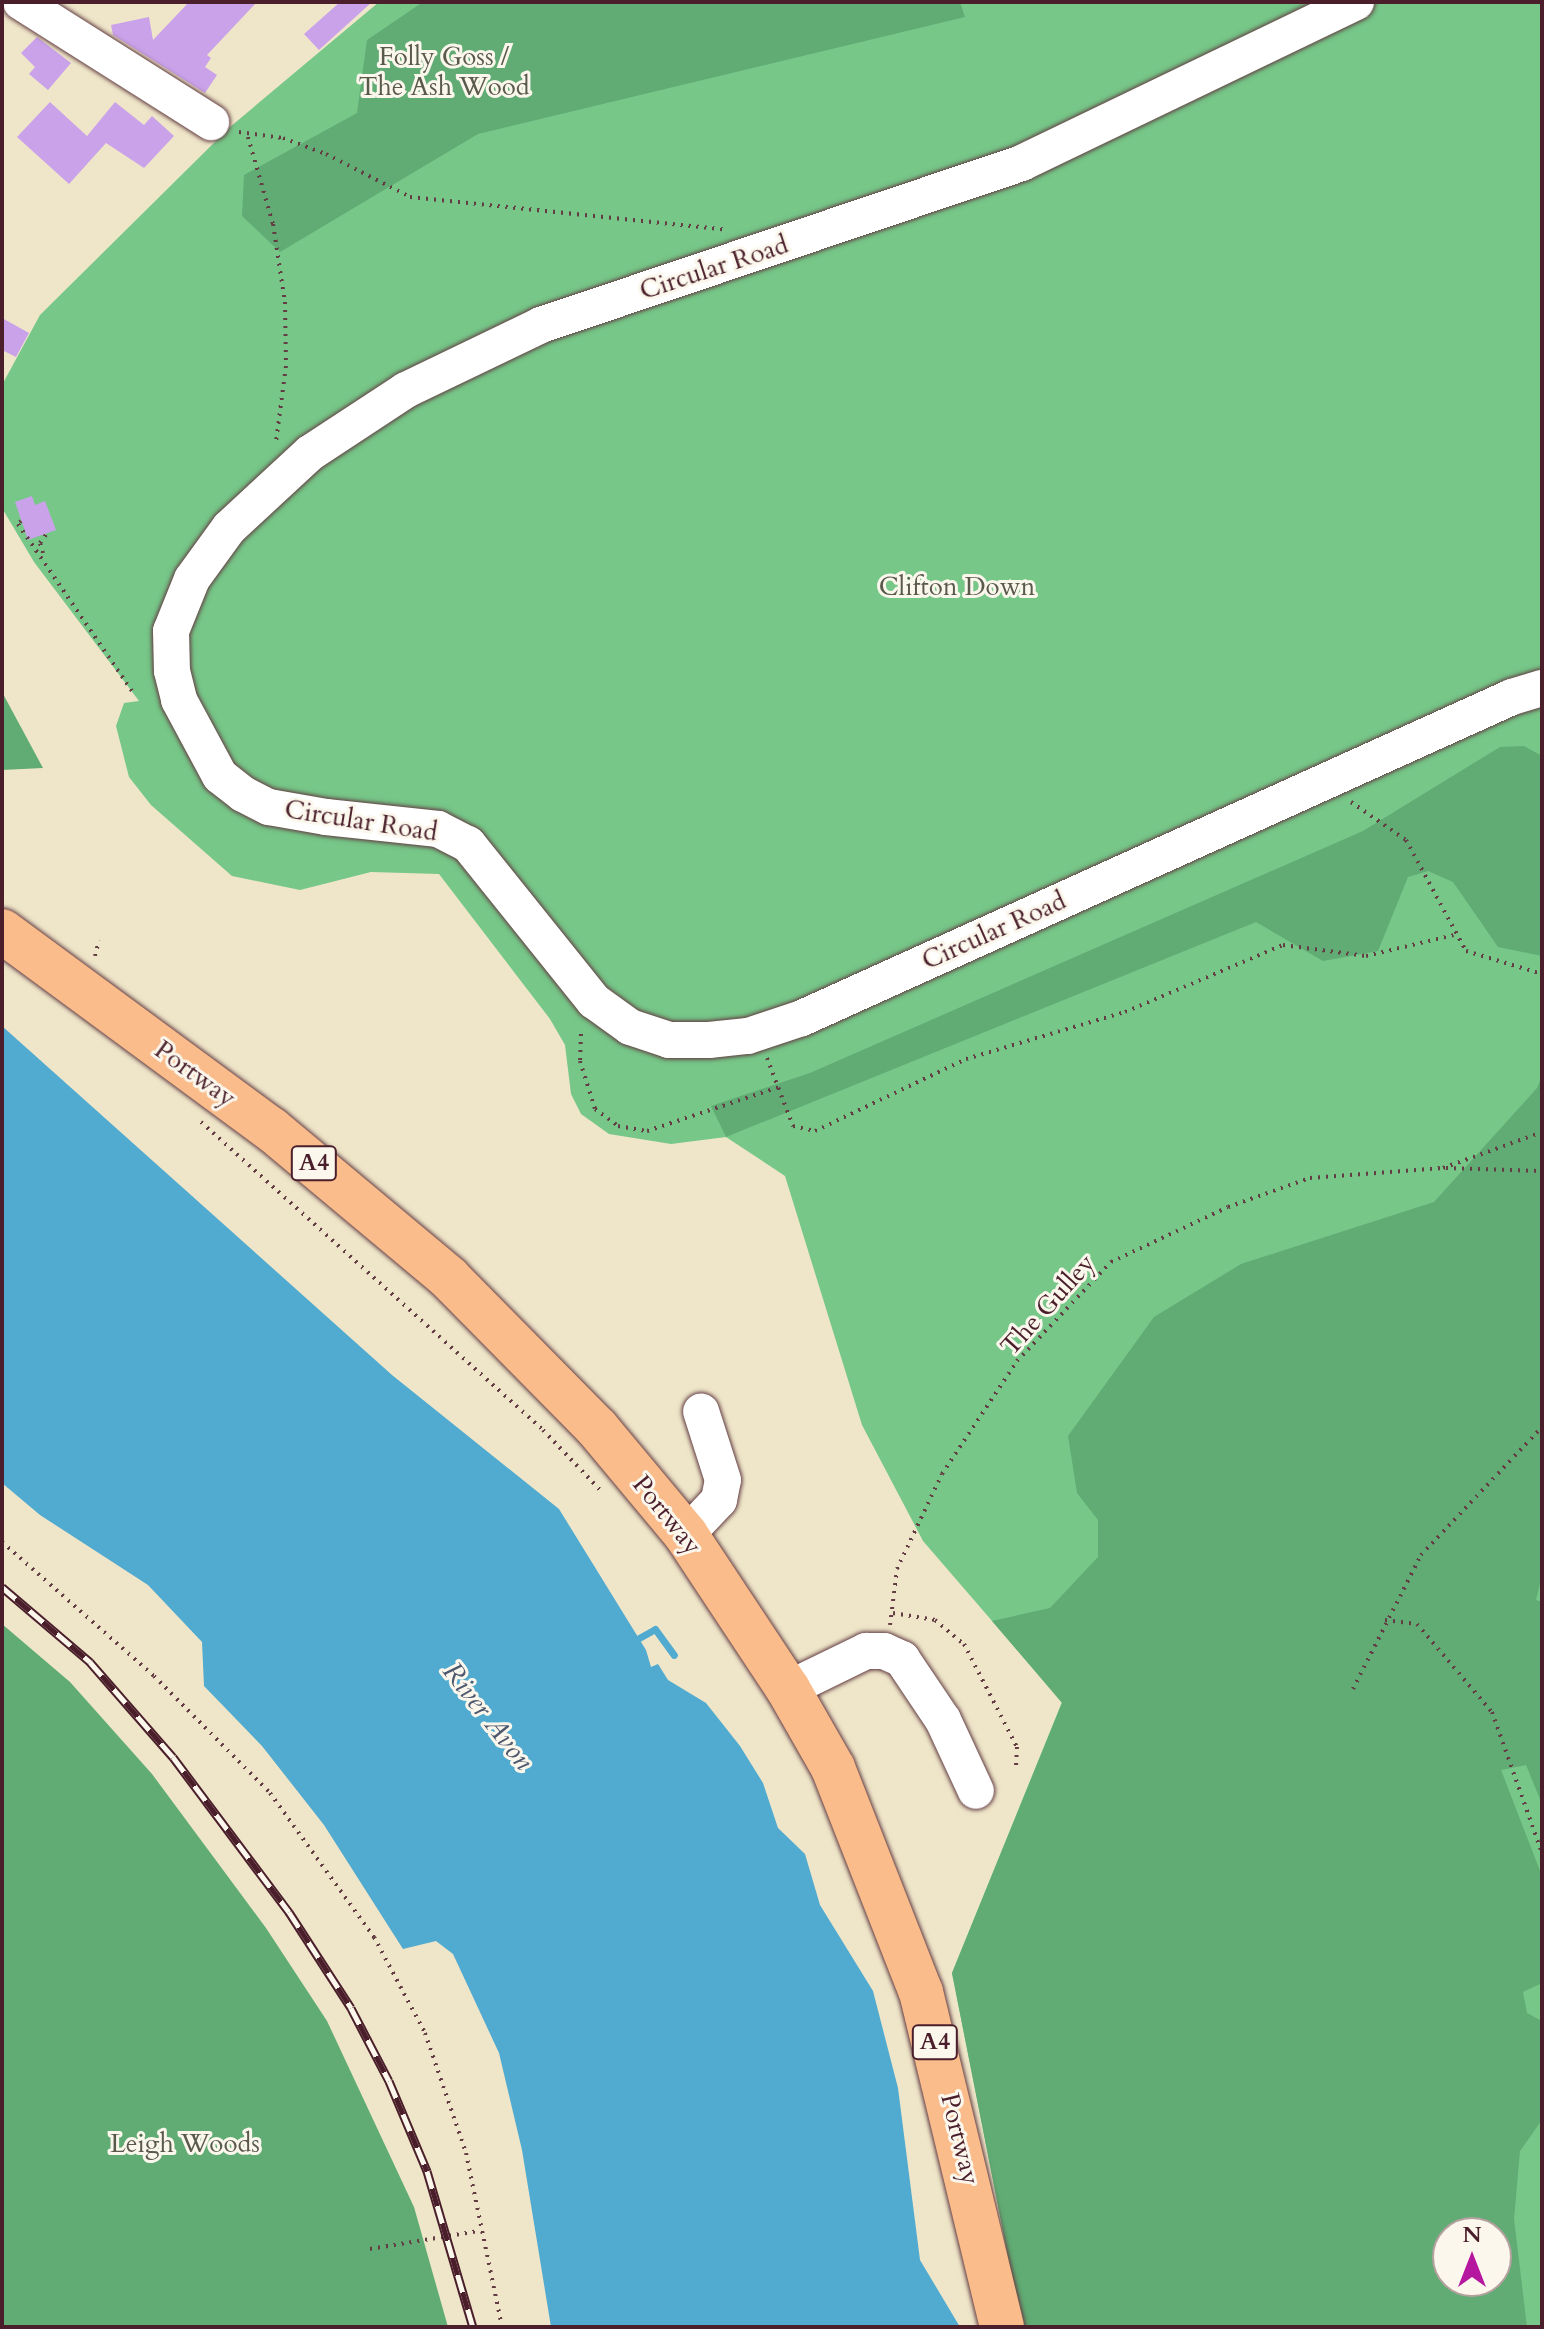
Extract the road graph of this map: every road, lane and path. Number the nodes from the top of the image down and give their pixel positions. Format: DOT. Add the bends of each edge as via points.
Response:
graph roads {
  1 [pos="21,2"];
  2 [pos="1356,2"];
  3 [pos="211,122"];
  4 [pos="248,137"];
  5 [pos="733,231"];
  6 [pos="275,457"];
  7 [pos="21,521"];
  8 [pos="48,532"];
  9 [pos="45,559"];
  10 [pos="1542,688"];
  11 [pos="132,691"];
  12 [pos="1340,795"];
  13 [pos="2,931"];
  14 [pos="1454,935"];
  15 [pos="1542,974"];
  16 [pos="581,1034"];
  17 [pos="764,1049"];
  18 [pos="779,1087"];
  19 [pos="192,1115"];
  20 [pos="1542,1132"];
  21 [pos="1443,1168"];
  22 [pos="1542,1171"];
  23 [pos="701,1411"];
  24 [pos="1542,1427"];
  25 [pos="608,1497"];
  26 [pos="686,1535"];
  27 [pos="2,1542"];
  28 [pos="893,1613"];
  29 [pos="1385,1620"];
  30 [pos="884,1651"];
  31 [pos="788,1689"];
  32 [pos="1353,1689"];
  33 [pos="1016,1768"];
  34 [pos="976,1791"];
  35 [pos="1542,1853"];
  36 [pos="479,2231"];
  37 [pos="370,2249"];
  38 [pos="502,2327"];
  39 [pos="1002,2327"];
  1 -- 3 [label="street"];
  2 -- 10 [label="street, Circular Road" via="1022,163 541,325 406,390 310,453 229,528 192,579 171,631 179,700 220,776 243,794 269,807 438,829 468,844 594,1001 630,1027 669,1040 709,1040 748,1036 802,1018"];
  3 -- 4 [label="path"];
  4 -- 5 [label="path" via="283,138 410,197"];
  4 -- 6 [label="path" via="273,224 285,302 286,366"];
  7 -- 9 [label="path" via="18,524"];
  8 -- 9 [label="path" via="40,543"];
  9 -- 11 [label="path"];
  12 -- 14 [label="path" via="1406,840"];
  13 -- 26 [label="highway, Portway / A4" via="271,1129 449,1278 597,1428"];
  14 -- 15 [label="path" via="1466,951"];
  14 -- 18 [label="path" via="1366,956 1283,945 1125,1012 966,1059 815,1131 793,1126"];
  16 -- 18 [label="path" via="580,1061 595,1109 618,1126 647,1131"];
  17 -- 18 [label="path"];
  19 -- 25 [label="path, Portway" via="543,1430"];
  20 -- 21 [label="path, The Gulley"];
  21 -- 22 [label="path"];
  21 -- 28 [label="path, The Gulley" via="1310,1178 1228,1207 1111,1262 1017,1361 942,1474 897,1569"];
  23 -- 26 [label="street" via="723,1480 719,1500"];
  24 -- 29 [label="path" via="1421,1555"];
  26 -- 31 [label="highway, Portway / A4"];
  27 -- 36 [label="path" via="154,1676 270,1793 374,1937 425,2033 466,2153"];
  28 -- 30 [label="path, The Gulley"];
  28 -- 33 [label="path" via="935,1620 964,1644 1017,1747"];
  29 -- 32 [label="path"];
  29 -- 35 [label="path" via="1417,1624 1492,1712"];
  30 -- 31 [label="street" via="858,1654"];
  30 -- 34 [label="street" via="902,1659 922,1685"];
  31 -- 39 [label="highway, Portway / A4" via="833,1768 921,1992"];
  36 -- 37 [label="path"];
  36 -- 38 [label="path"];
}
